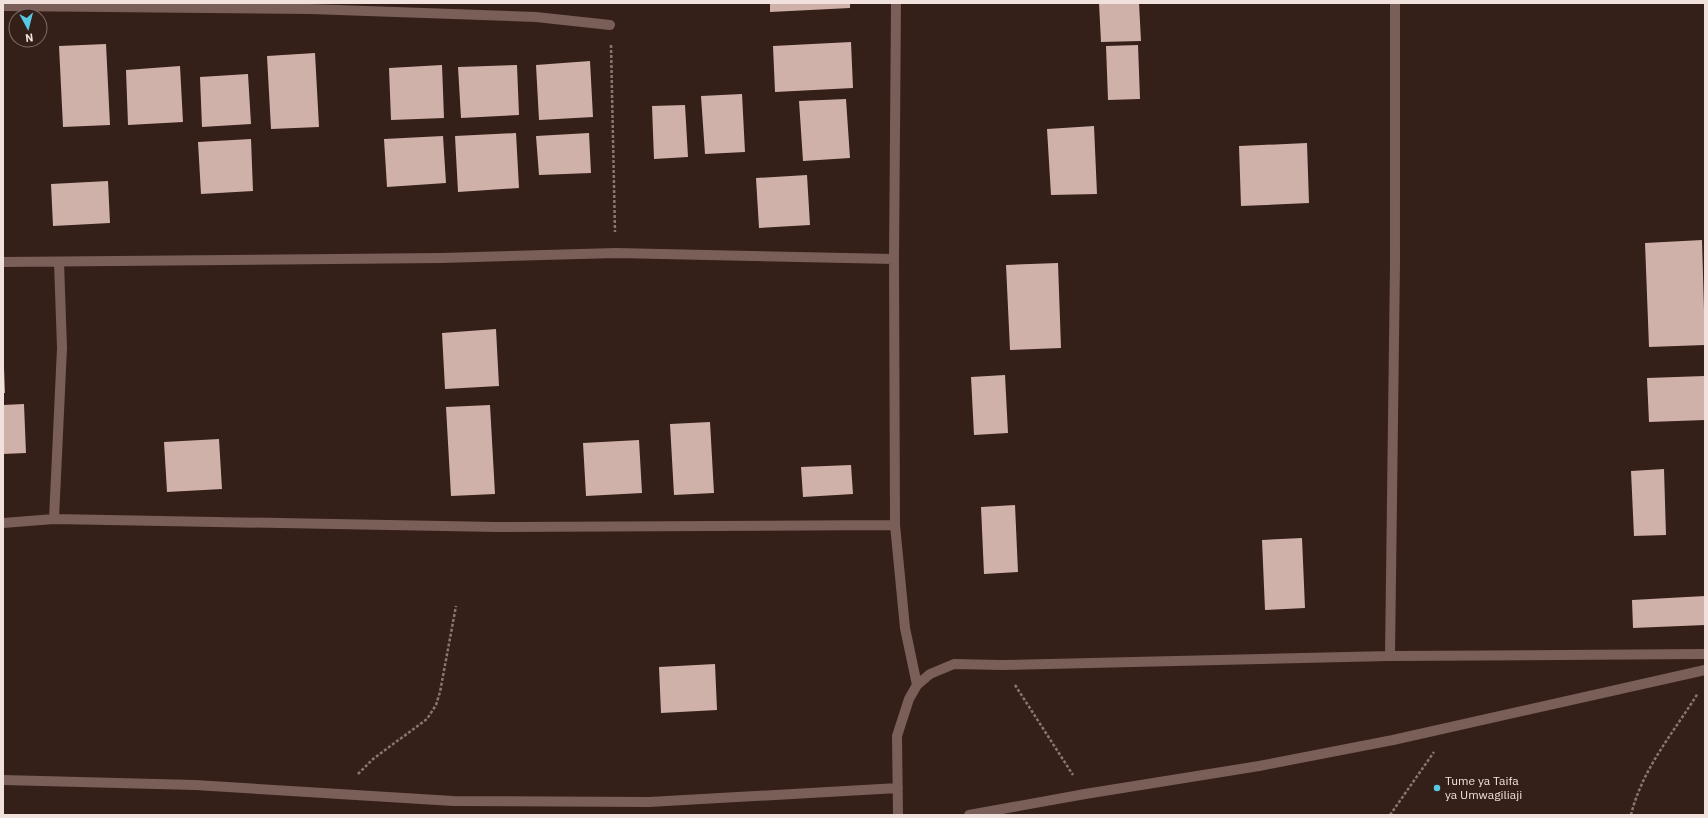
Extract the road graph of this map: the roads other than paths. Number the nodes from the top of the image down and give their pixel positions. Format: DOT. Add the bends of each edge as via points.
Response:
graph roads {
  1 [pos="896,3"];
  2 [pos="1395,3"];
  3 [pos="3,6"];
  4 [pos="610,25"];
  5 [pos="894,259"];
  6 [pos="3,262"];
  7 [pos="59,262"];
  8 [pos="54,519"];
  9 [pos="3,523"];
  10 [pos="895,526"];
  11 [pos="1705,654"];
  12 [pos="1390,656"];
  13 [pos="1705,670"];
  14 [pos="917,685"];
  15 [pos="3,780"];
  16 [pos="898,788"];
  17 [pos="898,815"];
  18 [pos="969,815"];
  1 -- 5 [label="street"];
  2 -- 12 [label="street"];
  3 -- 4 [label="street" via="310,9 536,17"];
  5 -- 7 [label="street" via="616,253 442,258"];
  5 -- 10 [label="street"];
  6 -- 7 [label="street"];
  7 -- 8 [label="street" via="62,348"];
  8 -- 9 [label="street"];
  8 -- 10 [label="street" via="489,527"];
  10 -- 14 [label="street" via="905,628"];
  11 -- 12 [label="street"];
  12 -- 14 [label="street" via="954,664 930,674"];
  13 -- 18 [label="street" via="1451,727 1259,766"];
  14 -- 16 [label="street" via="909,699 898,736"];
  15 -- 16 [label="street" via="195,785 453,801 648,802"];
  16 -- 17 [label="street"];
}
